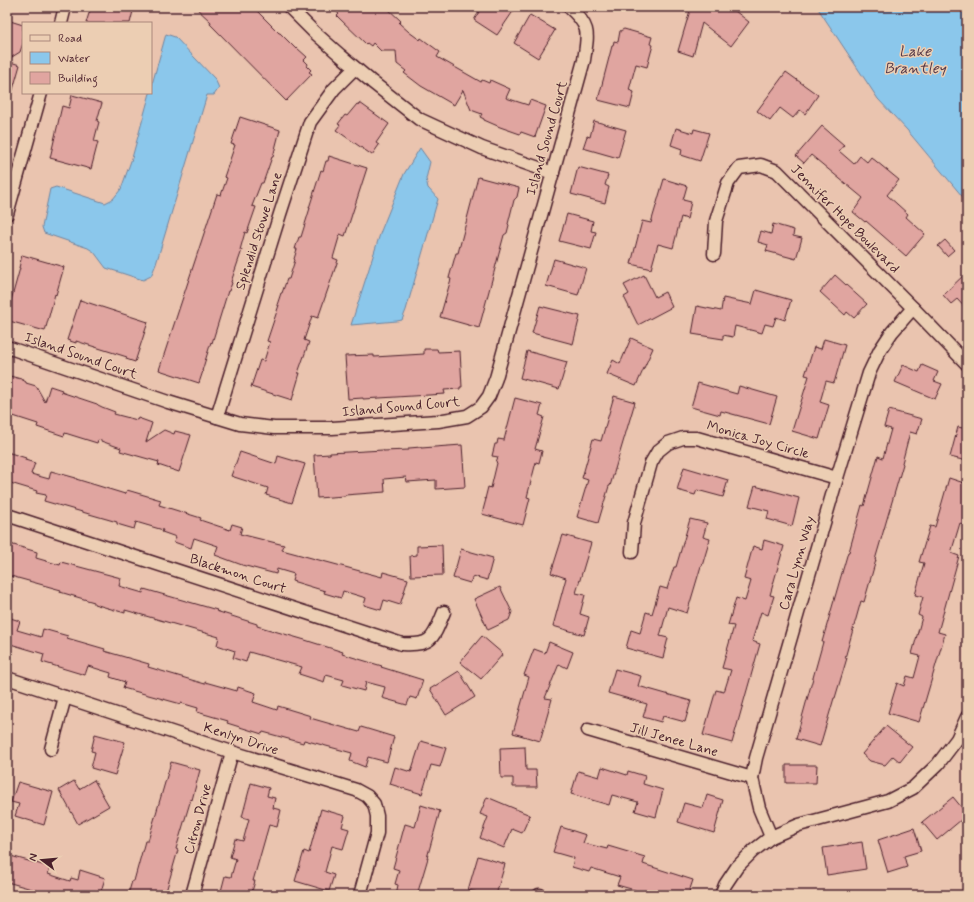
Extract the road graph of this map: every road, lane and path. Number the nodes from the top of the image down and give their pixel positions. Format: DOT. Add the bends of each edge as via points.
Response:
graph roads {
  1 [pos="65,7"];
  2 [pos="289,7"];
  3 [pos="569,7"];
  4 [pos="61,22"];
  5 [pos="355,68"];
  6 [pos="41,94"];
  7 [pos="552,173"];
  8 [pos="7,212"];
  9 [pos="714,254"];
  10 [pos="913,308"];
  11 [pos="7,347"];
  12 [pos="967,364"];
  13 [pos="217,417"];
  14 [pos="837,478"];
  15 [pos="7,515"];
  16 [pos="632,552"];
  17 [pos="444,612"];
  18 [pos="7,678"];
  19 [pos="65,697"];
  20 [pos="967,717"];
  21 [pos="588,730"];
  22 [pos="51,749"];
  23 [pos="232,752"];
  24 [pos="752,778"];
  25 [pos="771,838"];
  26 [pos="192,895"];
  27 [pos="360,895"];
  28 [pos="721,895"];
  1 -- 4 [label="street"];
  2 -- 5 [label="street"];
  3 -- 7 [label="street, Island Sound Court" via="585,25 587,36 584,60"];
  5 -- 7 [label="street" via="419,119 482,148"];
  5 -- 13 [label="street, Splendid Stowe Lane" via="334,89 310,122"];
  6 -- 8 [label="street"];
  7 -- 13 [label="street, Island Sound Court" via="496,378 490,396 482,407 467,416 438,421 332,428 274,428 240,424"];
  9 -- 10 [label="street, Jennifer Hope Boulevard" via="716,221 728,183 739,168 761,165 777,171"];
  10 -- 12 [label="street, Jennifer Hope Boulevard"];
  10 -- 14 [label="street, Cara Lynn Way" via="892,332 869,373"];
  11 -- 13 [label="street, Island Sound Court"];
  14 -- 16 [label="street, Monica Joy Circle" via="698,438 683,438 668,443 658,451 651,463 634,523"];
  14 -- 24 [label="street, Cara Lynn Way"];
  15 -- 17 [label="street, Blackmon Court" via="402,644 425,643 433,637"];
  18 -- 19 [label="street, Kenlyn Drive"];
  19 -- 22 [label="street"];
  19 -- 23 [label="street, Kenlyn Drive"];
  20 -- 25 [label="street" via="957,739 938,764 913,788 888,801 799,825"];
  21 -- 24 [label="street, Jill Jenee Lane"];
  23 -- 26 [label="street, Citron Drive"];
  23 -- 27 [label="street, Kenlyn Drive" via="356,790 374,804 377,833"];
  24 -- 25 [label="street, Cara Lynn Way" via="759,808"];
  25 -- 28 [label="street" via="736,867"];
}
